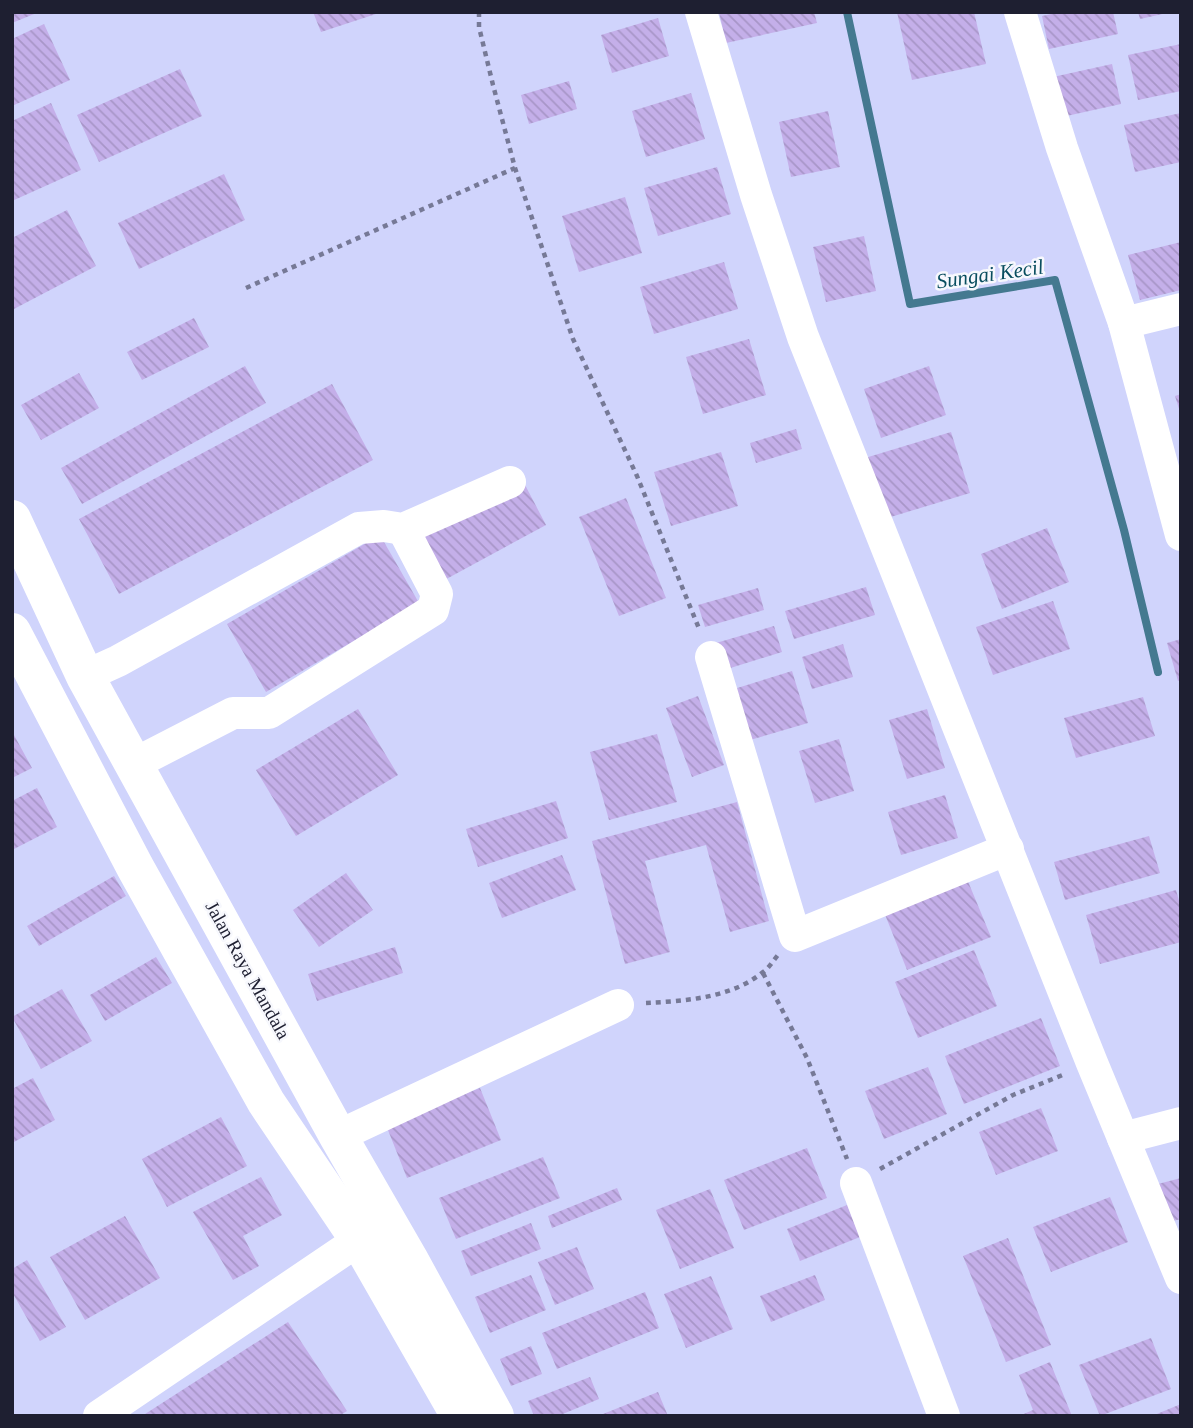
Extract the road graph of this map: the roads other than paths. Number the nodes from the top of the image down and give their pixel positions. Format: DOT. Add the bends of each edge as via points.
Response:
graph roads {
  1 [pos="701,12"];
  2 [pos="1020,12"];
  3 [pos="1181,309"];
  4 [pos="1124,323"];
  5 [pos="510,482"];
  6 [pos="12,519"];
  7 [pos="403,529"];
  8 [pos="1181,535"];
  9 [pos="53,607"];
  10 [pos="12,622"];
  11 [pos="12,632"];
  12 [pos="711,657"];
  13 [pos="85,676"];
  14 [pos="134,764"];
  15 [pos="1008,849"];
  16 [pos="618,1004"];
  17 [pos="1181,1123"];
  18 [pos="338,1136"];
  19 [pos="1123,1138"];
  20 [pos="856,1183"];
  21 [pos="359,1240"];
  22 [pos="1181,1278"];
  23 [pos="99,1416"];
  24 [pos="460,1416"];
  25 [pos="495,1416"];
  26 [pos="944,1416"];
  1 -- 15 [label="street" via="803,337"];
  2 -- 4 [label="street"];
  3 -- 4 [label="street"];
  4 -- 8 [label="street"];
  5 -- 7 [label="street"];
  6 -- 9 [label="highway, Jalan Raya Mandala"];
  7 -- 13 [label="street" via="359,528"];
  7 -- 14 [label="street" via="437,594 433,610 269,713 233,713"];
  9 -- 10 [label="highway"];
  9 -- 13 [label="highway, Jalan Raya Mandala"];
  11 -- 21 [label="highway" via="135,867 266,1102"];
  12 -- 15 [label="street" via="795,936"];
  13 -- 14 [label="highway, Jalan Raya Mandala"];
  14 -- 18 [label="highway, Jalan Raya Mandala"];
  15 -- 19 [label="street"];
  16 -- 18 [label="street"];
  17 -- 19 [label="street"];
  18 -- 25 [label="highway, Jalan Raya Mandala"];
  19 -- 22 [label="street"];
  20 -- 26 [label="street"];
  21 -- 23 [label="street"];
  21 -- 24 [label="highway"];
}
